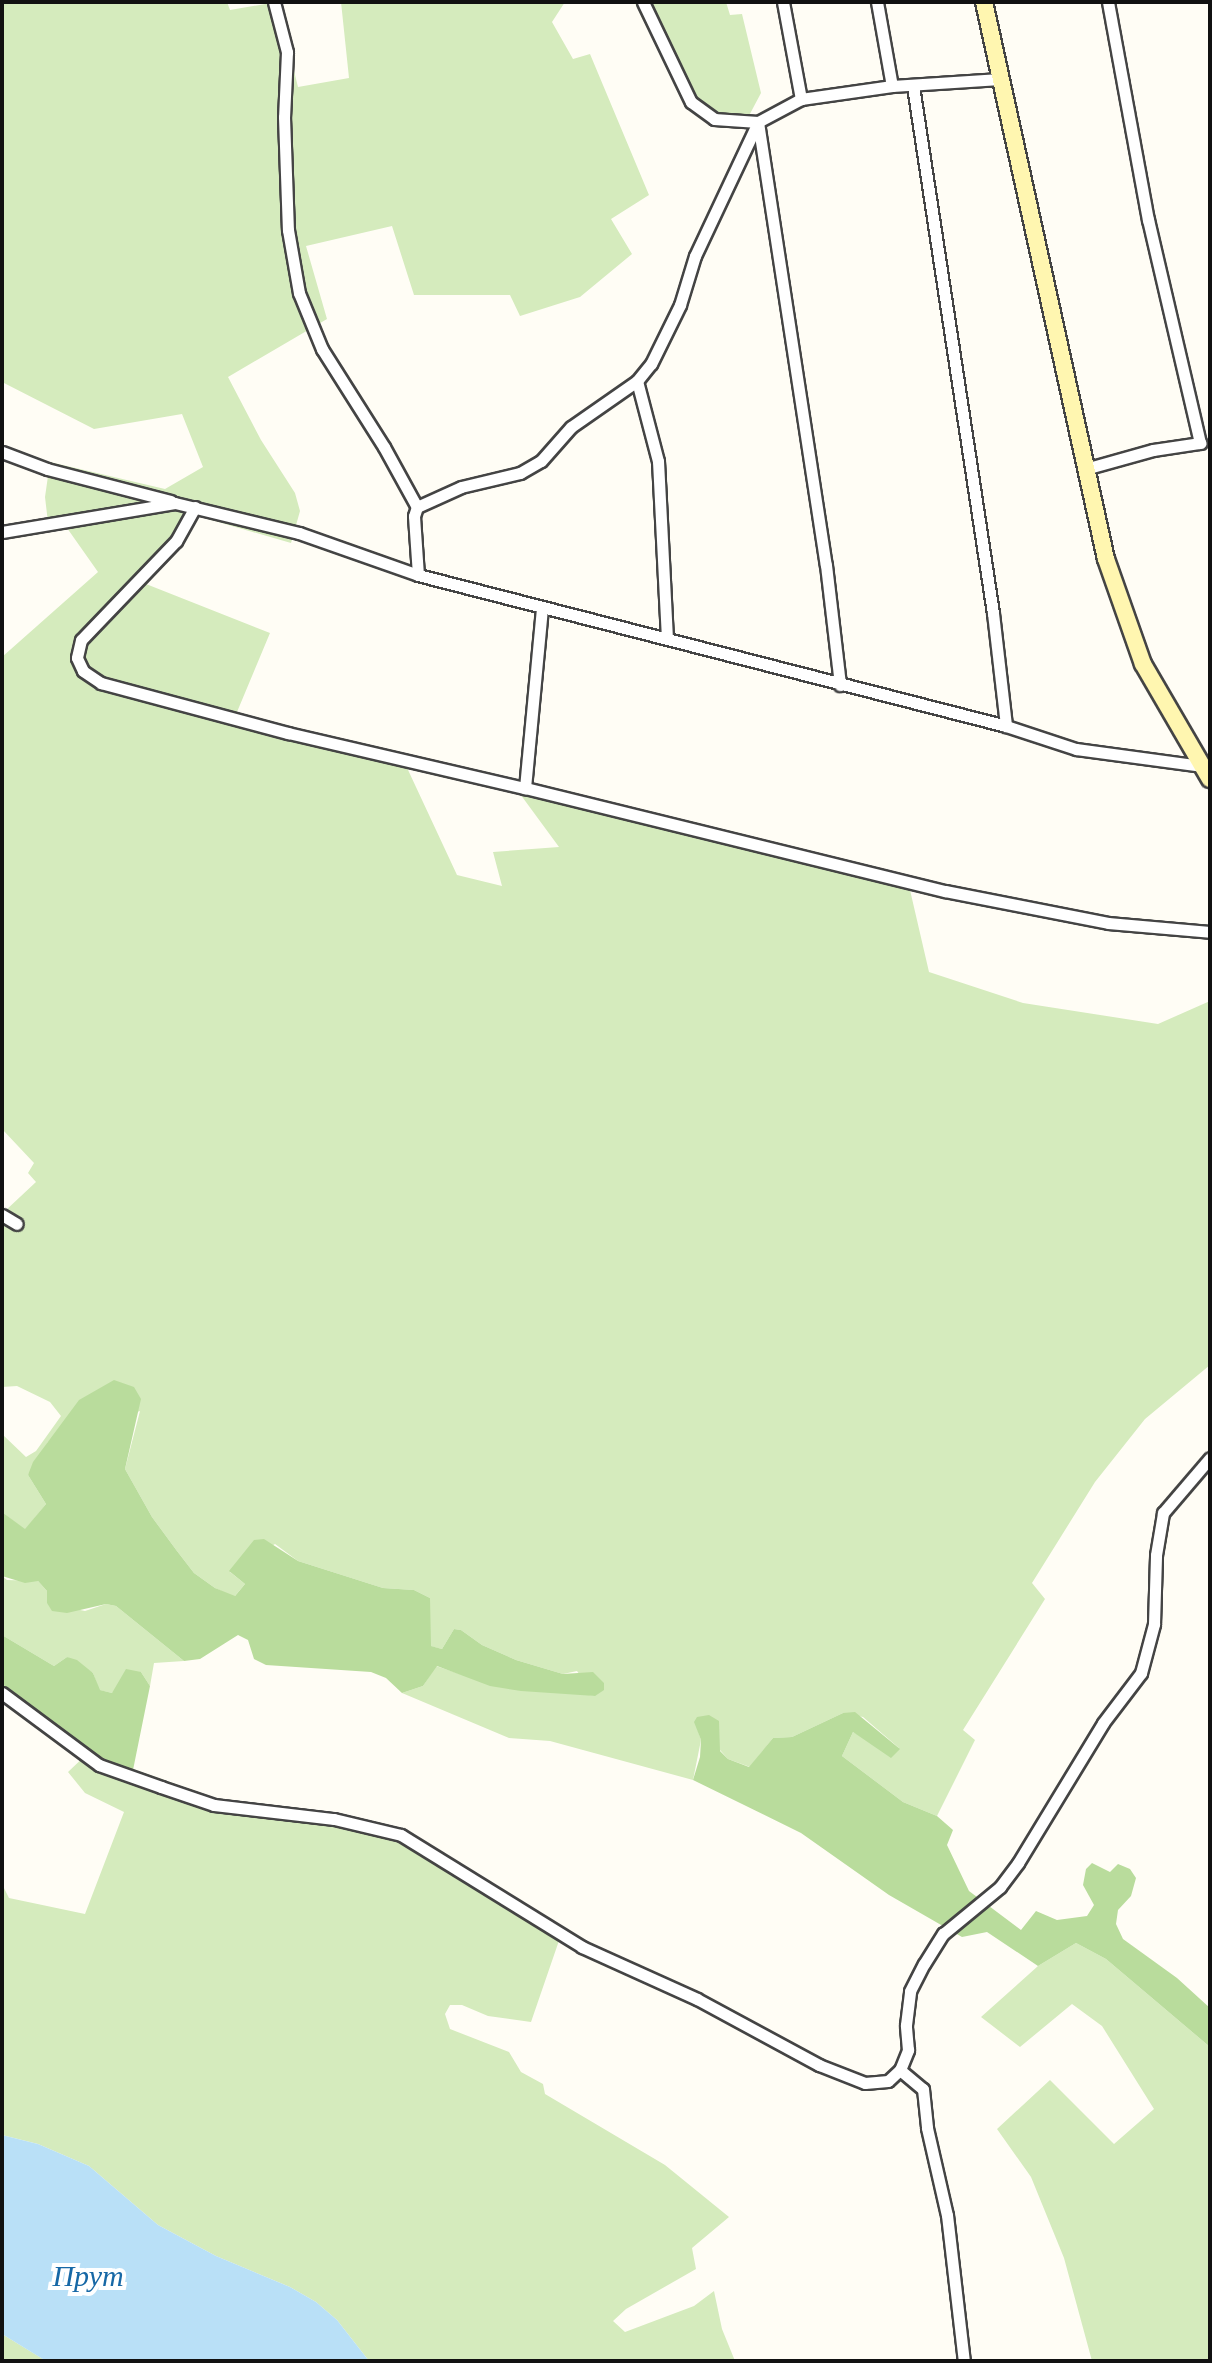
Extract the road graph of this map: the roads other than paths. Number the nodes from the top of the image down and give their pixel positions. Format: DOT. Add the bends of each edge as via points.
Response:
graph roads {
  1 [pos="274,2"];
  2 [pos="643,2"];
  3 [pos="783,2"];
  4 [pos="877,2"];
  5 [pos="984,2"];
  6 [pos="1108,2"];
  7 [pos="1000,79"];
  8 [pos="892,86"];
  9 [pos="913,86"];
  10 [pos="801,99"];
  11 [pos="758,122"];
  12 [pos="637,381"];
  13 [pos="2,452"];
  14 [pos="1085,469"];
  15 [pos="175,503"];
  16 [pos="195,507"];
  17 [pos="417,507"];
  18 [pos="2,532"];
  19 [pos="418,575"];
  20 [pos="542,608"];
  21 [pos="667,637"];
  22 [pos="840,685"];
  23 [pos="1006,726"];
  24 [pos="1206,772"];
  25 [pos="525,788"];
  26 [pos="1210,932"];
  27 [pos="2,1215"];
  28 [pos="17,1224"];
  29 [pos="1210,1458"];
  30 [pos="2,1693"];
  31 [pos="900,2070"];
  32 [pos="964,2361"];
  1 -- 17 [label="street" via="287,52 288,230 299,293 322,349"];
  2 -- 11 [label="street" via="691,102 714,119"];
  3 -- 10 [label="street"];
  4 -- 8 [label="street"];
  5 -- 7 [label="main road"];
  6 -- 14 [label="street" via="1148,220 1200,443"];
  7 -- 9 [label="street"];
  7 -- 14 [label="main road"];
  8 -- 9 [label="street"];
  8 -- 10 [label="street"];
  9 -- 23 [label="street"];
  10 -- 11 [label="street"];
  11 -- 12 [label="street" via="695,256 660,348"];
  11 -- 22 [label="street"];
  12 -- 17 [label="street" via="571,427 541,461"];
  12 -- 21 [label="street" via="658,461"];
  13 -- 15 [label="street"];
  14 -- 24 [label="main road" via="1106,559 1143,664"];
  15 -- 16 [label="street"];
  15 -- 18 [label="street"];
  16 -- 19 [label="street" via="299,533"];
  16 -- 25 [label="street" via="176,541 81,640 77,658 83,671 101,683 288,733"];
  17 -- 19 [label="street"];
  19 -- 20 [label="street"];
  20 -- 21 [label="street"];
  20 -- 25 [label="street"];
  21 -- 22 [label="street"];
  22 -- 23 [label="street"];
  23 -- 24 [label="street" via="1076,749"];
  25 -- 26 [label="street" via="945,891 1108,923"];
  27 -- 28 [label="street"];
  29 -- 31 [label="street" via="1163,1513 1154,1624 1141,1673 1103,1723 1018,1863 1000,1887 943,1934 924,1964 910,1991 908,2050"];
  30 -- 31 [label="street" via="99,1765 214,1805 334,1819 401,1835 582,1947 697,1999 819,2065 865,2083 888,2081"];
  31 -- 32 [label="street" via="923,2089 947,2215"];
}
